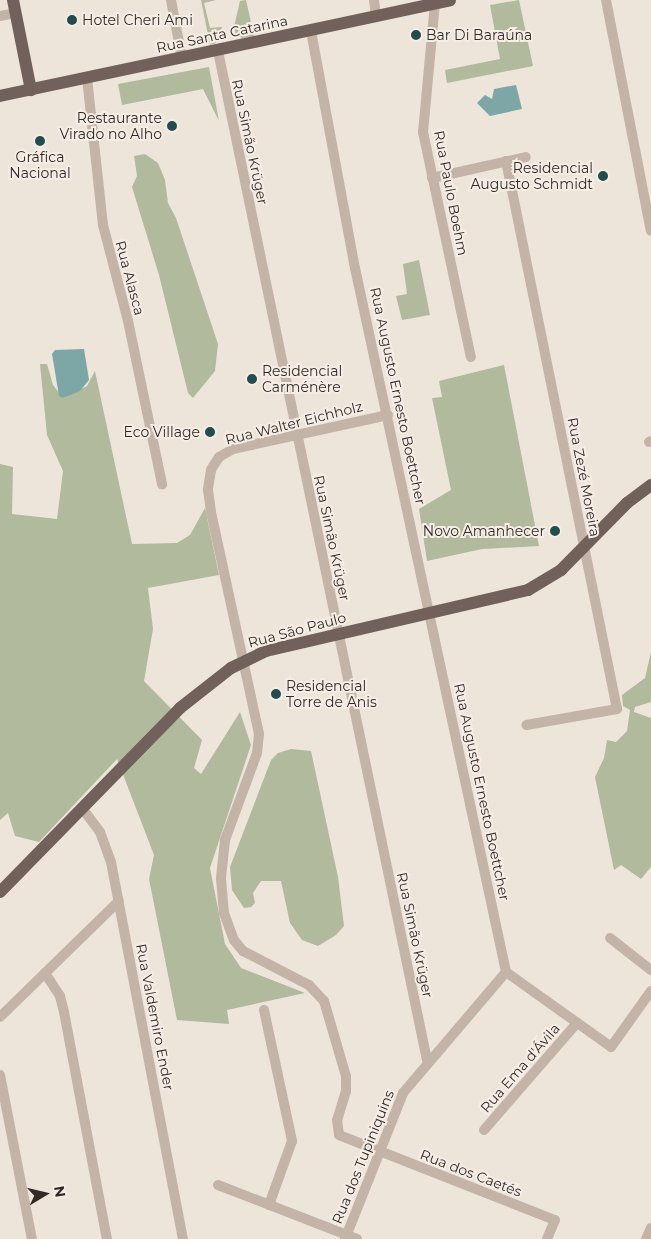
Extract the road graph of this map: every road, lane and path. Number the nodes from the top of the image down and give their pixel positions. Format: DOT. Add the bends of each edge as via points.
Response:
graph roads {
  1 [pos="13,0"];
  2 [pos="171,0"];
  3 [pos="374,0"];
  4 [pos="450,0"];
  5 [pos="606,0"];
  6 [pos="435,3"];
  7 [pos="16,13"];
  8 [pos="0,16"];
  9 [pos="376,17"];
  10 [pos="311,31"];
  11 [pos="218,51"];
  12 [pos="182,58"];
  13 [pos="88,78"];
  14 [pos="31,90"];
  15 [pos="0,96"];
  16 [pos="526,157"];
  17 [pos="506,161"];
  18 [pos="432,178"];
  19 [pos="651,231"];
  20 [pos="471,357"];
  21 [pos="388,415"];
  22 [pos="296,436"];
  23 [pos="162,484"];
  24 [pos="651,485"];
  25 [pos="584,547"];
  26 [pos="432,614"];
  27 [pos="338,635"];
  28 [pos="243,660"];
  29 [pos="526,725"];
  30 [pos="82,808"];
  31 [pos="0,892"];
  32 [pos="119,901"];
  33 [pos="610,938"];
  34 [pos="651,970"];
  35 [pos="506,972"];
  36 [pos="45,973"];
  37 [pos="651,991"];
  38 [pos="264,1010"];
  39 [pos="0,1017"];
  40 [pos="577,1024"];
  41 [pos="427,1060"];
  42 [pos="0,1075"];
  43 [pos="484,1130"];
  44 [pos="378,1152"];
  45 [pos="218,1185"];
  46 [pos="269,1205"];
  47 [pos="651,1228"];
  48 [pos="345,1237"];
  49 [pos="32,1239"];
  50 [pos="107,1239"];
  51 [pos="183,1239"];
  52 [pos="357,1239"];
  53 [pos="547,1239"];
  54 [pos="646,1239"];
  1 -- 7 [label="main road"];
  2 -- 12 [label="street"];
  3 -- 9 [label="street"];
  4 -- 6 [label="main road, Rua Santa Catarina"];
  5 -- 19 [label="street"];
  6 -- 9 [label="main road, Rua Santa Catarina"];
  6 -- 18 [label="street, Rua Paulo Boehm" via="423,122"];
  7 -- 8 [label="street"];
  7 -- 14 [label="main road"];
  9 -- 10 [label="main road, Rua Santa Catarina"];
  10 -- 11 [label="main road, Rua Santa Catarina"];
  10 -- 21 [label="street, Rua Augusto Ernesto Boettcher"];
  11 -- 12 [label="main road, Rua Santa Catarina"];
  11 -- 22 [label="street, Rua Simão Krüger"];
  12 -- 13 [label="main road, Rua Santa Catarina"];
  13 -- 14 [label="main road, Rua Santa Catarina"];
  13 -- 23 [label="street, Rua Alasca" via="103,225 128,321"];
  14 -- 15 [label="main road, Rua Santa Catarina"];
  16 -- 17 [label="street"];
  17 -- 18 [label="street"];
  17 -- 25 [label="street, Rua Zezé Moreira"];
  18 -- 20 [label="street, Rua Paulo Boehm"];
  21 -- 22 [label="street, Rua Walter Eichholz"];
  21 -- 26 [label="street, Rua Augusto Ernesto Boettcher"];
  22 -- 27 [label="street, Rua Simão Krüger"];
  22 -- 28 [label="street, Rua Walter Eichholz" via="225,452 211,470 208,490 211,512"];
  24 -- 25 [label="main road, Rua São Paulo" via="627,503"];
  25 -- 26 [label="main road, Rua São Paulo" via="561,570 528,590"];
  25 -- 29 [label="street, Rua Zezé Moreira" via="617,708"];
  26 -- 27 [label="main road, Rua São Paulo"];
  26 -- 35 [label="street, Rua Augusto Ernesto Boettcher"];
  27 -- 28 [label="main road, Rua São Paulo" via="266,651"];
  27 -- 41 [label="street, Rua Simão Krüger"];
  28 -- 30 [label="main road, Rua São Paulo" via="187,703"];
  28 -- 44 [label="street, Rua Walter Eichholz" via="258,744 226,840 221,879 224,913 231,934 243,950 309,985 324,1001 346,1076 337,1131 339,1135"];
  30 -- 31 [label="main road, Rua São Paulo"];
  30 -- 32 [label="street, Rua Valdemiro Ender" via="107,845"];
  32 -- 36 [label="street"];
  32 -- 51 [label="street, Rua Valdemiro Ender"];
  33 -- 34 [label="street"];
  35 -- 40 [label="street"];
  35 -- 41 [label="street, Rua dos Tupiniquins"];
  36 -- 39 [label="street"];
  36 -- 50 [label="street" via="60,996 64,1012"];
  37 -- 40 [label="street" via="610,1047"];
  38 -- 46 [label="street" via="292,1141"];
  40 -- 43 [label="street, Rua Ema d'Ávila"];
  41 -- 44 [label="street, Rua dos Tupiniquins" via="402,1093"];
  42 -- 49 [label="street"];
  44 -- 48 [label="street, Rua dos Tupiniquins"];
  44 -- 53 [label="street, Rua dos Caetés" via="555,1220"];
  45 -- 46 [label="street"];
  46 -- 48 [label="street"];
  47 -- 54 [label="street"];
  48 -- 52 [label="street"];
}
